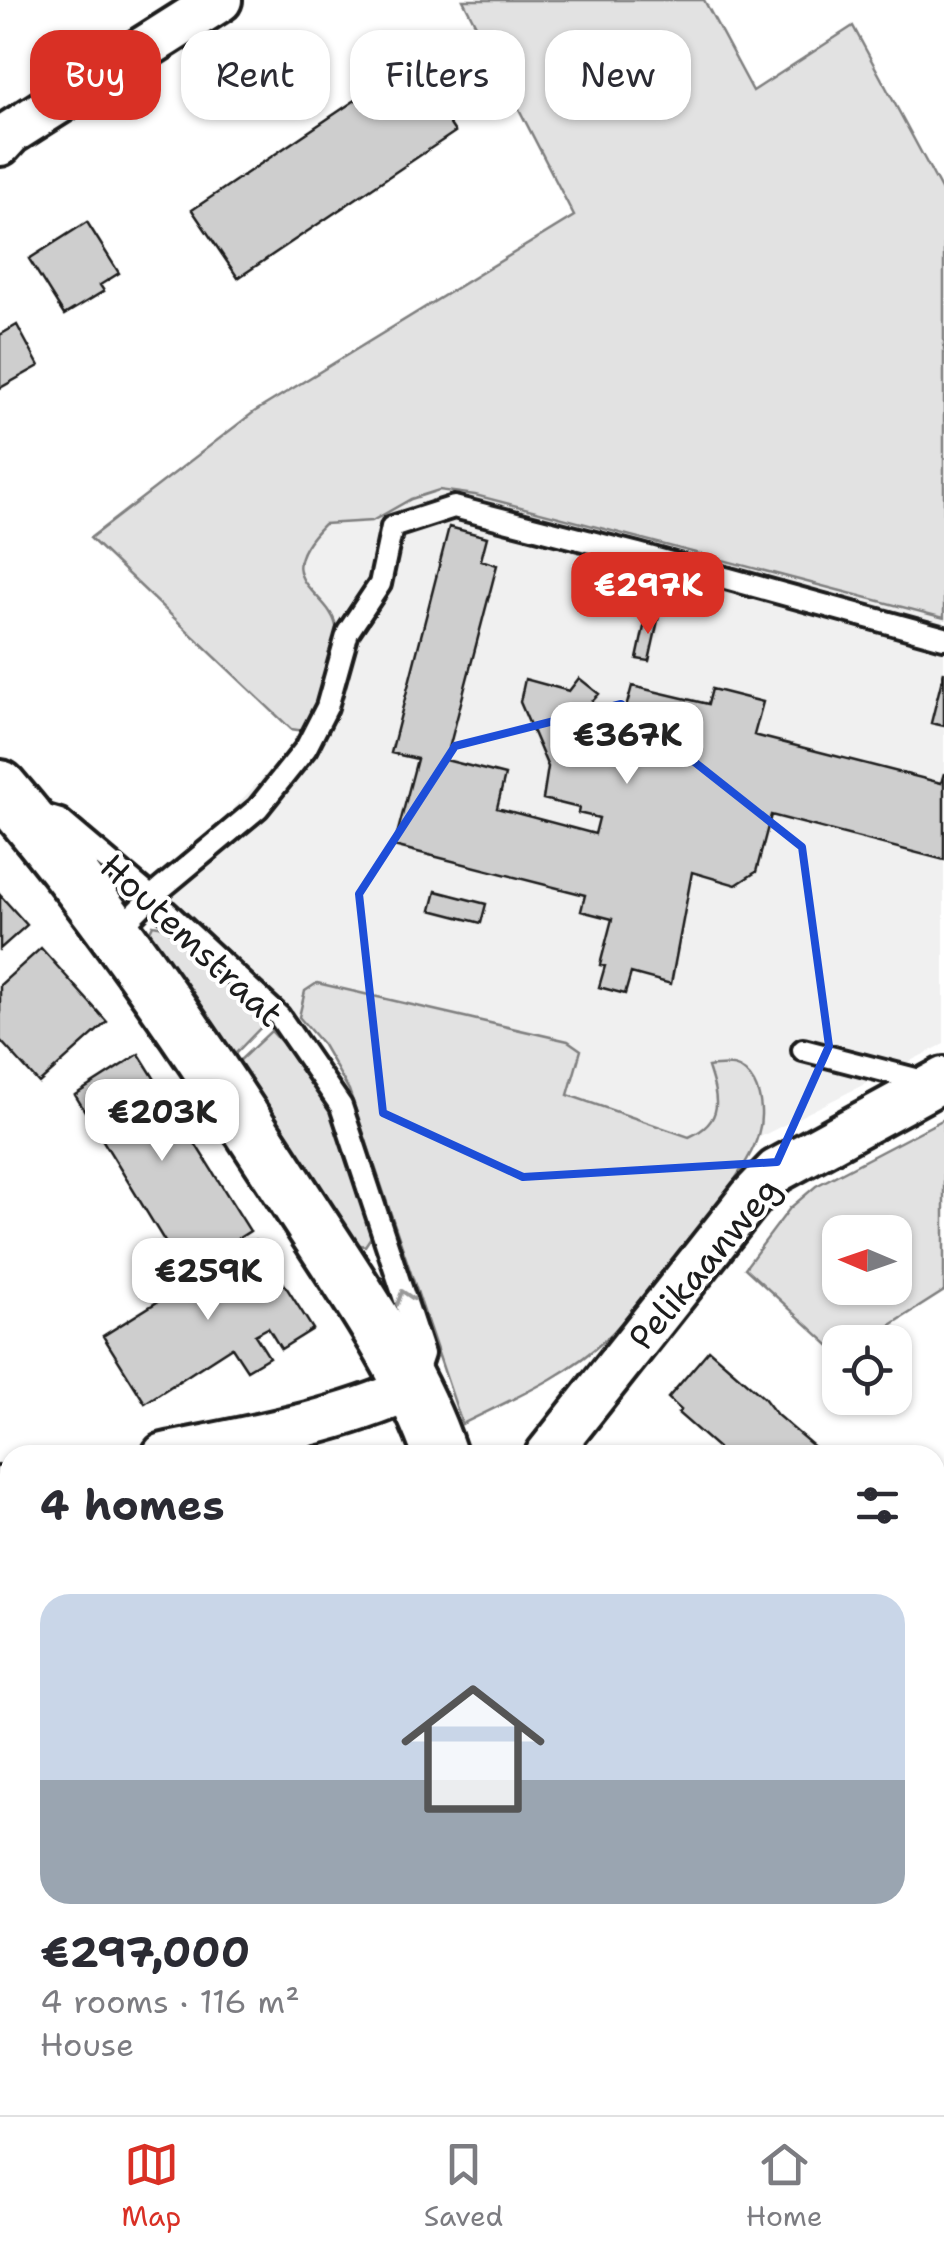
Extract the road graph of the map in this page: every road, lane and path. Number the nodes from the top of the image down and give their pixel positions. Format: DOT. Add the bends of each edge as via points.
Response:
graph roads {
  1 [pos="220,0"];
  2 [pos="0,144"];
  3 [pos="944,638"];
  4 [pos="8,796"];
  5 [pos="134,914"];
  6 [pos="802,1050"];
  7 [pos="940,1082"];
  8 [pos="367,1264"];
  9 [pos="411,1390"];
  10 [pos="213,1445"];
  11 [pos="436,1445"];
  12 [pos="555,1445"];
  1 -- 2 [label="street"];
  3 -- 5 [label="lane" via="454,508 392,527 380,584 348,632 327,707 306,748 258,808"];
  4 -- 5 [label="street, Houtemstraat"];
  5 -- 8 [label="street, Houtemstraat" via="216,1075"];
  5 -- 8 [label="lane, Houtemstraat" via="279,1016 341,1106"];
  6 -- 7 [label="lane"];
  7 -- 12 [label="street, Pelikaanweg" via="776,1171"];
  8 -- 9 [label="street, Houtemstraat"];
  9 -- 10 [label="street" via="376,1405"];
  9 -- 11 [label="street, Houtemstraat"];
}
